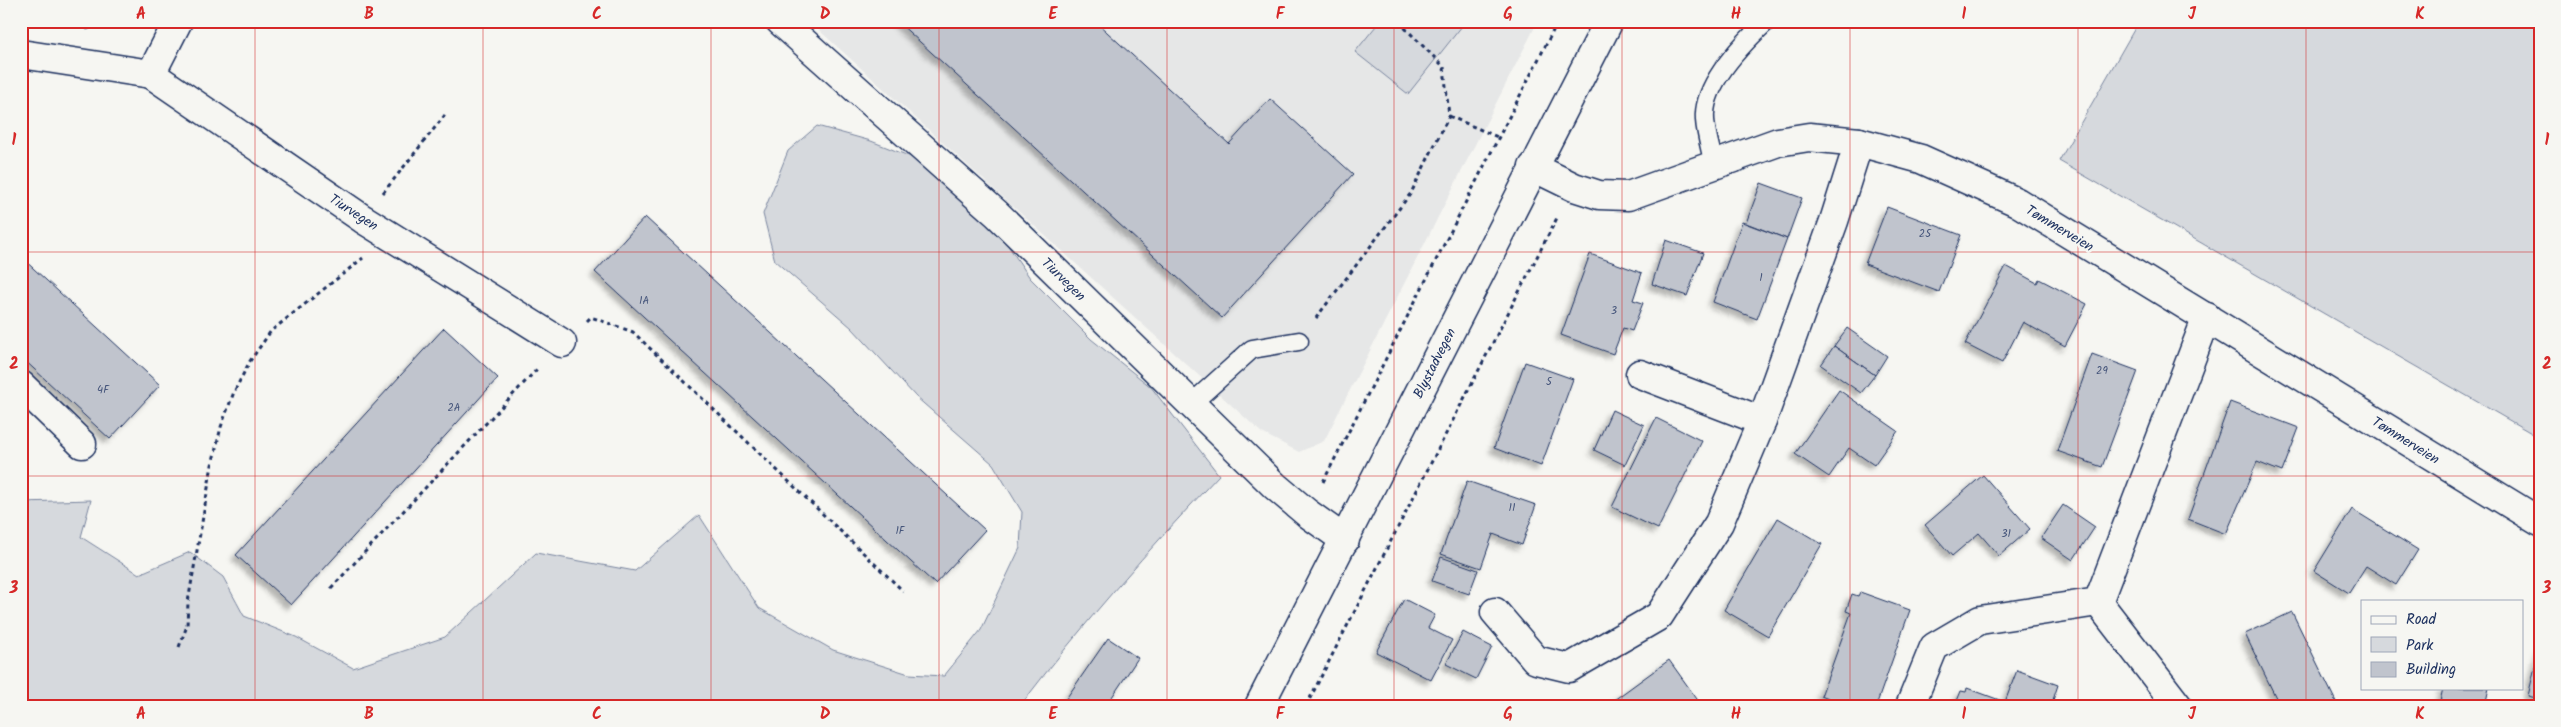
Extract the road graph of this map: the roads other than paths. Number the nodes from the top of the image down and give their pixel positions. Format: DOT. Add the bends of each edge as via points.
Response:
graph roads {
  1 [pos="178,21"];
  2 [pos="780,21"];
  3 [pos="1609,21"];
  4 [pos="1767,21"];
  5 [pos="21,54"];
  6 [pos="151,74"];
  7 [pos="1859,142"];
  8 [pos="1714,165"];
  9 [pos="1533,168"];
  10 [pos="2207,317"];
  11 [pos="1299,341"];
  12 [pos="562,343"];
  13 [pos="1640,374"];
  14 [pos="21,385"];
  15 [pos="1192,404"];
  16 [pos="1762,421"];
  17 [pos="82,444"];
  18 [pos="2540,522"];
  19 [pos="1344,540"];
  20 [pos="2098,602"];
  21 [pos="1495,612"];
  22 [pos="1259,706"];
  23 [pos="1910,706"];
  24 [pos="2178,706"];
  1 -- 6 [label="street"];
  2 -- 15 [label="street, Tiurvegen" via="997,214"];
  3 -- 9 [label="street, Blystadvegen"];
  4 -- 8 [label="lane" via="1734,52 1707,101 1704,118"];
  5 -- 6 [label="street, Tiurvegen"];
  6 -- 12 [label="street, Tiurvegen" via="363,219"];
  7 -- 8 [label="street, Tømmerveien" via="1809,137 1778,142"];
  7 -- 10 [label="street, Tømmerveien" via="1921,159 2017,202"];
  7 -- 16 [label="street"];
  8 -- 9 [label="street, Tømmerveien" via="1628,196 1599,195 1574,188"];
  9 -- 19 [label="street, Blystadvegen"];
  10 -- 18 [label="street, Tømmerveien"];
  10 -- 20 [label="street"];
  11 -- 15 [label="lane" via="1252,349"];
  13 -- 16 [label="street"];
  14 -- 17 [label="street"];
  15 -- 19 [label="street, Tiurvegen" via="1307,513"];
  16 -- 21 [label="street" via="1719,523 1659,616 1570,668 1536,660"];
  19 -- 22 [label="street, Blystadvegen"];
  20 -- 23 [label="street" via="1980,620 1934,647"];
  20 -- 24 [label="street"];
}
